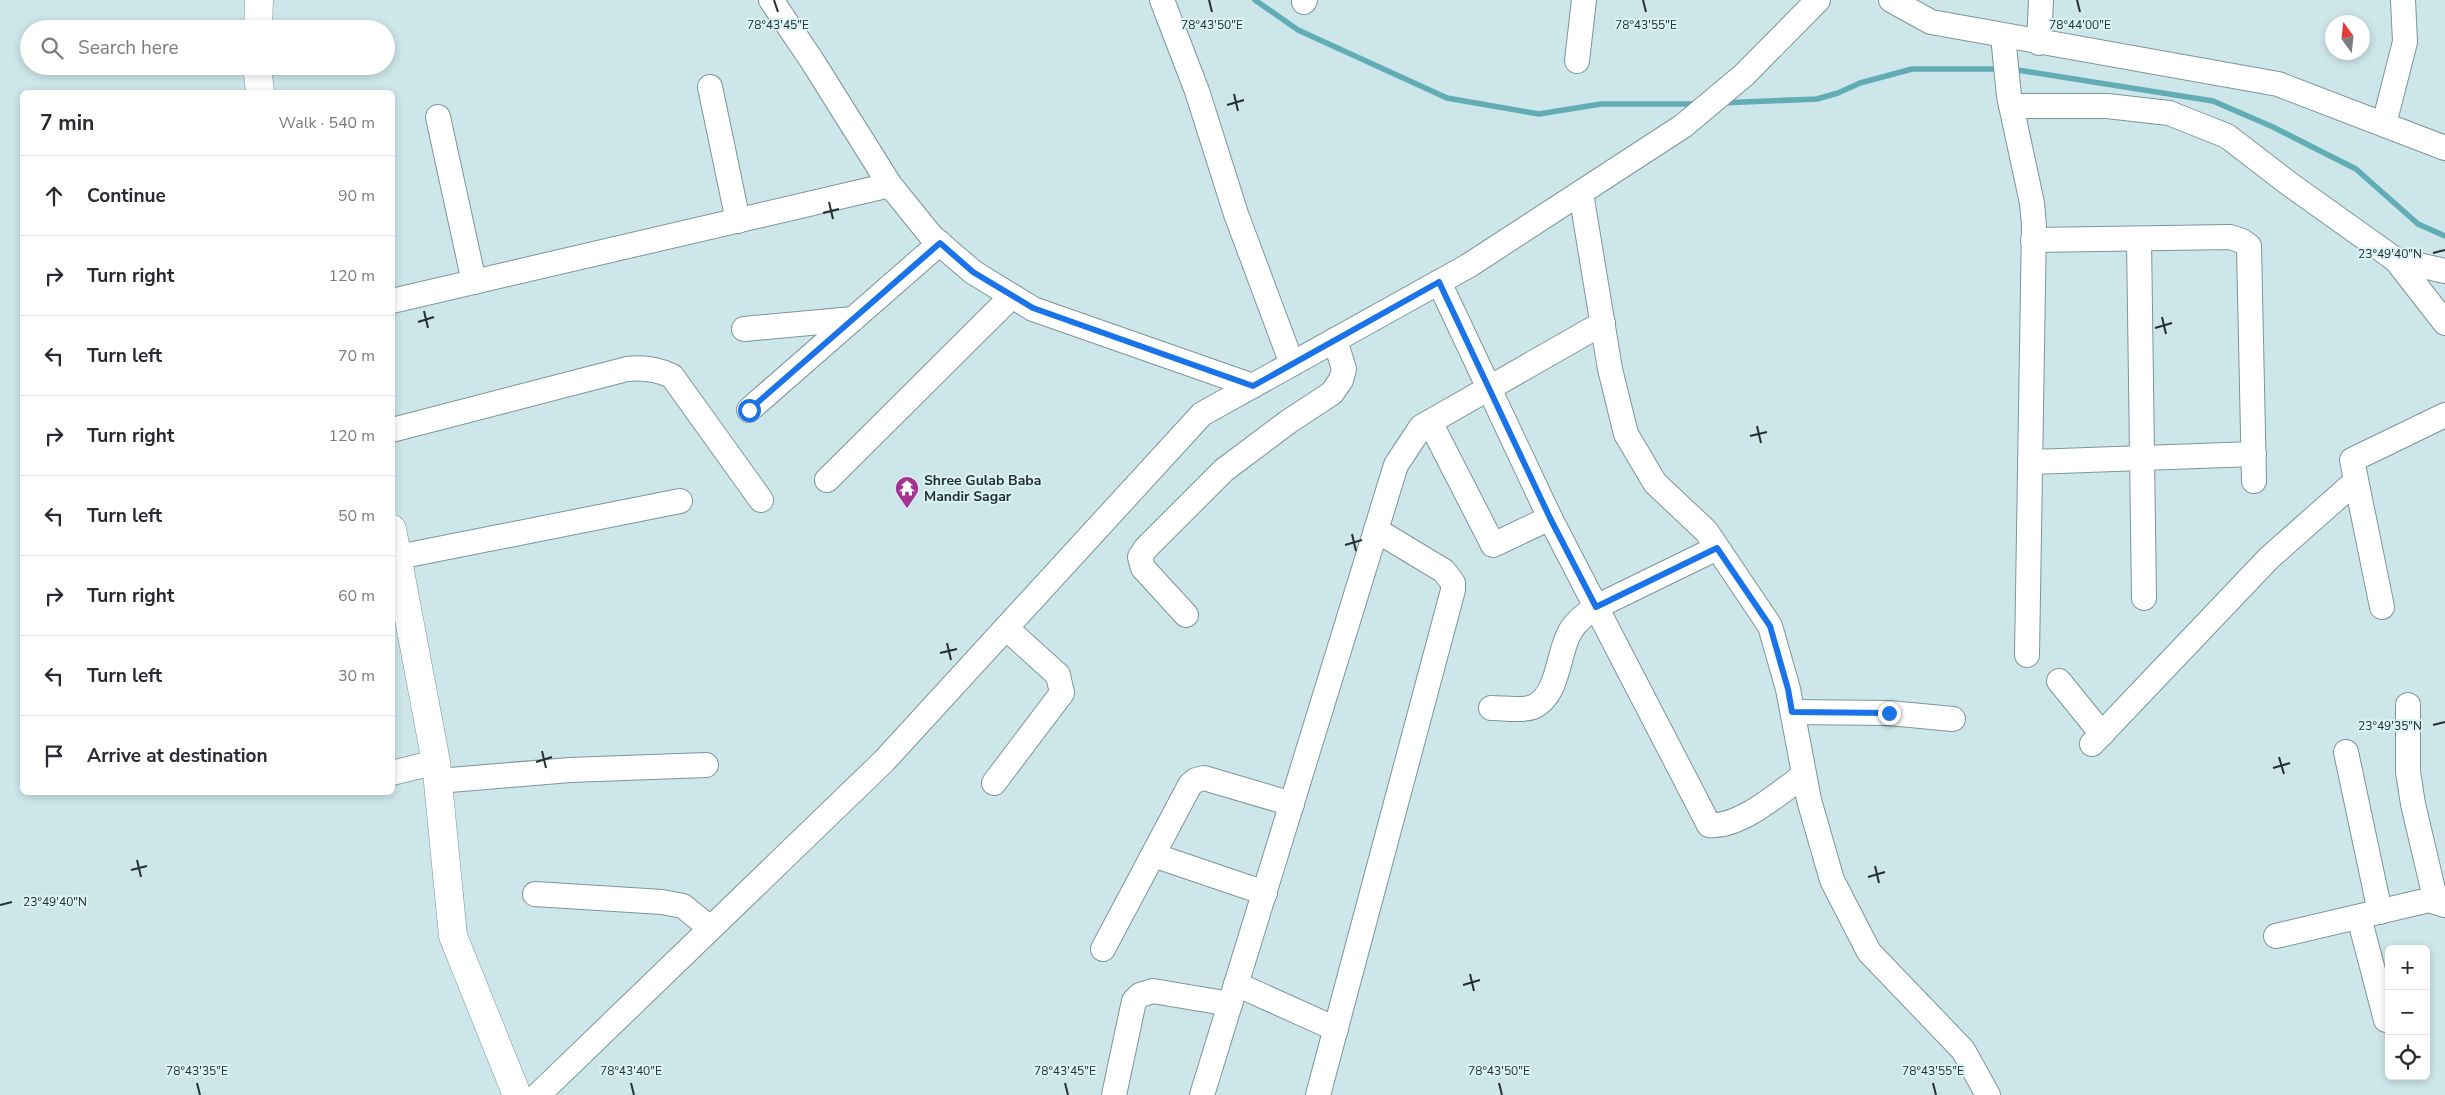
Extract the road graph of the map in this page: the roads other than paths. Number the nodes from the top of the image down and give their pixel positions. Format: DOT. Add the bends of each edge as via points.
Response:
graph roads {
  1 [pos="259,0"];
  2 [pos="771,0"];
  3 [pos="1584,0"];
  4 [pos="1818,0"];
  5 [pos="1891,0"];
  6 [pos="2041,0"];
  7 [pos="2402,0"];
  8 [pos="1163,1"];
  9 [pos="258,20"];
  10 [pos="2003,36"];
  11 [pos="2038,43"];
  12 [pos="1577,60"];
  13 [pos="258,75"];
  14 [pos="710,86"];
  15 [pos="260,90"];
  16 [pos="2010,101"];
  17 [pos="438,117"];
  18 [pos="2384,124"];
  19 [pos="2445,148"];
  20 [pos="890,185"];
  21 [pos="1581,193"];
  22 [pos="738,221"];
  23 [pos="2139,239"];
  24 [pos="2033,240"];
  25 [pos="940,243"];
  26 [pos="2396,260"];
  27 [pos="2445,271"];
  28 [pos="474,282"];
  29 [pos="1439,282"];
  30 [pos="1012,296"];
  31 [pos="395,300"];
  32 [pos="853,319"];
  33 [pos="1603,323"];
  34 [pos="2445,323"];
  35 [pos="744,329"];
  36 [pos="1335,340"];
  37 [pos="1292,364"];
  38 [pos="1253,386"];
  39 [pos="1490,388"];
  40 [pos="749,410"];
  41 [pos="2445,415"];
  42 [pos="1430,422"];
  43 [pos="395,429"];
  44 [pos="2254,454"];
  45 [pos="2142,458"];
  46 [pos="2030,462"];
  47 [pos="827,480"];
  48 [pos="2254,481"];
  49 [pos="2356,481"];
  50 [pos="761,500"];
  51 [pos="680,501"];
  52 [pos="1550,518"];
  53 [pos="1376,530"];
  54 [pos="395,543"];
  55 [pos="1717,548"];
  56 [pos="398,557"];
  57 [pos="2144,598"];
  58 [pos="1596,607"];
  59 [pos="2382,608"];
  60 [pos="1186,615"];
  61 [pos="1006,628"];
  62 [pos="2027,655"];
  63 [pos="2059,681"];
  64 [pos="2408,705"];
  65 [pos="1491,708"];
  66 [pos="1792,712"];
  67 [pos="1953,718"];
  68 [pos="2346,752"];
  69 [pos="706,765"];
  70 [pos="437,771"];
  71 [pos="395,773"];
  72 [pos="1804,776"];
  73 [pos="994,783"];
  74 [pos="1292,804"];
  75 [pos="1153,855"];
  76 [pos="1265,892"];
  77 [pos="535,894"];
  78 [pos="2443,908"];
  79 [pos="2369,914"];
  80 [pos="710,928"];
  81 [pos="2276,936"];
  82 [pos="1103,949"];
  83 [pos="1233,994"];
  84 [pos="2385,1014"];
  85 [pos="1336,1029"];
  86 [pos="517,1095"];
  87 [pos="538,1095"];
  88 [pos="1114,1095"];
  89 [pos="1202,1095"];
  90 [pos="1318,1095"];
  91 [pos="1988,1095"];
  1 -- 9 [label="main road"];
  2 -- 20 [label="street"];
  3 -- 12 [label="street"];
  4 -- 21 [label="street" via="1744,75 1683,126"];
  5 -- 10 [label="street" via="1932,22"];
  6 -- 11 [label="street"];
  7 -- 18 [label="street" via="2405,42"];
  8 -- 37 [label="street" via="1197,91 1236,214"];
  10 -- 11 [label="street"];
  10 -- 16 [label="street"];
  11 -- 18 [label="street" via="2278,84"];
  13 -- 15 [label="main road"];
  14 -- 22 [label="street"];
  16 -- 24 [label="street" via="2032,203"];
  16 -- 26 [label="street" via="2168,113 2227,136 2288,184"];
  17 -- 28 [label="street"];
  18 -- 19 [label="street"];
  20 -- 22 [label="street"];
  20 -- 25 [label="street"];
  21 -- 29 [label="street"];
  21 -- 33 [label="street"];
  22 -- 28 [label="street"];
  23 -- 24 [label="street"];
  23 -- 44 [label="street" via="2230,237 2242,240 2248,246"];
  23 -- 45 [label="street"];
  24 -- 46 [label="street"];
  25 -- 30 [label="street" via="973,272"];
  25 -- 32 [label="street"];
  26 -- 27 [label="street"];
  26 -- 34 [label="street"];
  28 -- 31 [label="street"];
  29 -- 36 [label="street"];
  29 -- 39 [label="street"];
  30 -- 38 [label="street" via="1033,308"];
  30 -- 47 [label="street"];
  32 -- 35 [label="street"];
  32 -- 40 [label="street"];
  33 -- 39 [label="street"];
  33 -- 55 [label="street" via="1626,434 1655,483 1706,531"];
  36 -- 37 [label="street"];
  36 -- 60 [label="street" via="1344,369 1342,380 1332,393 1224,470 1140,557 1143,568"];
  37 -- 38 [label="street"];
  38 -- 61 [label="street" via="1202,414"];
  39 -- 42 [label="street"];
  39 -- 52 [label="street"];
  41 -- 49 [label="street" via="2352,460"];
  42 -- 52 [label="street" via="1493,545"];
  42 -- 53 [label="street" via="1421,427 1396,465"];
  43 -- 50 [label="street" via="627,369 658,370 672,376"];
  44 -- 45 [label="street"];
  44 -- 48 [label="street"];
  45 -- 46 [label="street"];
  45 -- 57 [label="street"];
  46 -- 62 [label="street"];
  49 -- 59 [label="street"];
  49 -- 63 [label="street" via="2270,558 2097,739"];
  51 -- 56 [label="street"];
  52 -- 58 [label="street"];
  53 -- 74 [label="street"];
  53 -- 85 [label="street" via="1444,571 1453,583 1453,590"];
  54 -- 56 [label="main road"];
  55 -- 58 [label="street"];
  55 -- 66 [label="street" via="1770,626"];
  56 -- 70 [label="main road"];
  58 -- 65 [label="street" via="1572,628 1549,692 1541,702 1531,708"];
  58 -- 72 [label="street" via="1709,825 1721,826 1736,821"];
  61 -- 73 [label="street" via="1058,675 1062,693"];
  61 -- 80 [label="street" via="884,761"];
  64 -- 78 [label="street" via="2408,772 2413,804"];
  66 -- 67 [label="street" via="1889,713"];
  66 -- 72 [label="street"];
  68 -- 79 [label="street"];
  69 -- 70 [label="street"];
  70 -- 71 [label="street"];
  70 -- 86 [label="main road" via="453,936"];
  72 -- 91 [label="street" via="1832,880 1869,952 1963,1050"];
  74 -- 75 [label="street" via="1204,778 1196,780 1190,785"];
  74 -- 76 [label="street"];
  75 -- 76 [label="street"];
  75 -- 82 [label="street"];
  76 -- 83 [label="street"];
  77 -- 80 [label="street" via="683,906"];
  78 -- 79 [label="street" via="2429,900"];
  79 -- 81 [label="street"];
  79 -- 84 [label="street"];
  80 -- 87 [label="street"];
  83 -- 85 [label="street"];
  83 -- 88 [label="street" via="1153,991 1140,995 1134,1001"];
  83 -- 89 [label="street"];
  85 -- 90 [label="street"];
}
